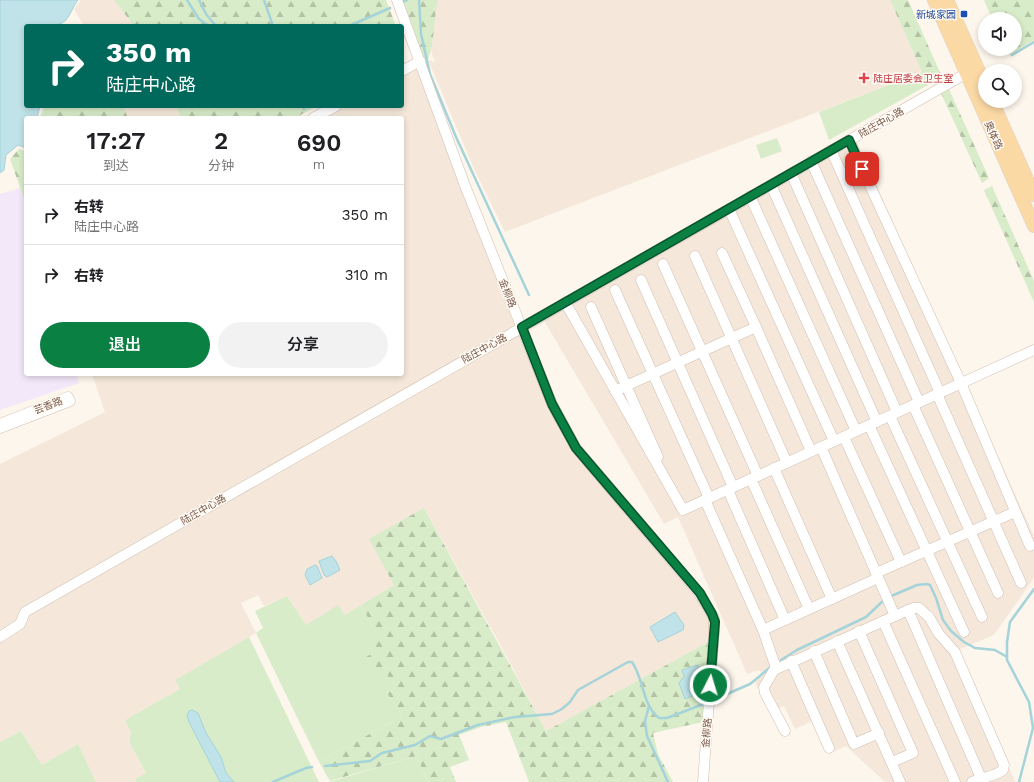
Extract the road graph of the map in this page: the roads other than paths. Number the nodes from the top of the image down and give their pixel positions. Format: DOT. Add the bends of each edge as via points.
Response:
graph roads {
  1 [pos="397,0"];
  2 [pos="934,0"];
  3 [pos="947,0"];
  4 [pos="420,62"];
  5 [pos="404,70"];
  6 [pos="972,70"];
  7 [pos="978,77"];
  8 [pos="332,108"];
  9 [pos="995,108"];
  10 [pos="317,116"];
  11 [pos="849,140"];
  12 [pos="831,150"];
  13 [pos="811,162"];
  14 [pos="791,173"];
  15 [pos="771,185"];
  16 [pos="750,196"];
  17 [pos="1034,196"];
  18 [pos="729,209"];
  19 [pos="1034,226"];
  20 [pos="722,253"];
  21 [pos="695,256"];
  22 [pos="663,264"];
  23 [pos="641,280"];
  24 [pos="615,290"];
  25 [pos="566,302"];
  26 [pos="591,307"];
  27 [pos="522,327"];
  28 [pos="756,327"];
  29 [pos="731,338"];
  30 [pos="1034,350"];
  31 [pos="703,351"];
  32 [pos="678,363"];
  33 [pos="653,374"];
  34 [pos="961,383"];
  35 [pos="627,386"];
  36 [pos="616,391"];
  37 [pos="938,394"];
  38 [pos="916,404"];
  39 [pos="894,414"];
  40 [pos="873,423"];
  41 [pos="0,424"];
  42 [pos="0,428"];
  43 [pos="856,431"];
  44 [pos="839,439"];
  45 [pos="821,447"];
  46 [pos="812,451"];
  47 [pos="786,463"];
  48 [pos="657,464"];
  49 [pos="774,468"];
  50 [pos="754,478"];
  51 [pos="731,488"];
  52 [pos="707,499"];
  53 [pos="1015,512"];
  54 [pos="994,521"];
  55 [pos="970,532"];
  56 [pos="947,542"];
  57 [pos="1030,546"];
  58 [pos="927,550"];
  59 [pos="901,562"];
  60 [pos="877,575"];
  61 [pos="1021,583"];
  62 [pos="998,593"];
  63 [pos="832,599"];
  64 [pos="808,609"];
  65 [pos="908,610"];
  66 [pos="894,616"];
  67 [pos="982,617"];
  68 [pos="785,620"];
  69 [pos="883,621"];
  70 [pos="763,630"];
  71 [pos="859,631"];
  72 [pos="964,632"];
  73 [pos="0,637"];
  74 [pos="837,641"];
  75 [pos="814,651"];
  76 [pos="791,661"];
  77 [pos="776,668"];
  78 [pos="785,731"];
  79 [pos="879,733"];
  80 [pos="829,748"];
  81 [pos="892,762"];
  82 [pos="976,780"];
  83 [pos="702,782"];
  84 [pos="900,782"];
  85 [pos="955,782"];
  1 -- 4 [label="street, 金柳路"];
  2 -- 6 [label="main road, 奥体路"];
  3 -- 6 [label="main road, 奥体路"];
  4 -- 5 [label="street"];
  4 -- 27 [label="street, 金柳路" via="464,183"];
  6 -- 7 [label="main road, 奥体路"];
  6 -- 11 [label="street, 陆庄中心路"];
  6 -- 19 [label="main road, 奥体路"];
  8 -- 10 [label="street"];
  9 -- 17 [label="main road, 奥体路"];
  11 -- 12 [label="street, 陆庄中心路"];
  11 -- 34 [label="street"];
  12 -- 13 [label="street, 陆庄中心路"];
  12 -- 37 [label="street"];
  13 -- 14 [label="street, 陆庄中心路"];
  13 -- 38 [label="street"];
  14 -- 15 [label="street, 陆庄中心路"];
  14 -- 39 [label="street"];
  15 -- 16 [label="street, 陆庄中心路"];
  15 -- 40 [label="street"];
  16 -- 18 [label="street, 陆庄中心路"];
  16 -- 43 [label="street"];
  18 -- 25 [label="street, 陆庄中心路"];
  18 -- 44 [label="street"];
  20 -- 28 [label="street"];
  21 -- 29 [label="street"];
  22 -- 31 [label="street"];
  23 -- 32 [label="street"];
  24 -- 33 [label="street"];
  25 -- 27 [label="street, 陆庄中心路"];
  25 -- 36 [label="street"];
  26 -- 35 [label="street"];
  27 -- 73 [label="street, 陆庄中心路" via="25,612 20,624"];
  27 -- 83 [label="street, 金柳路" via="552,404 576,448 693,586 712,614 715,622"];
  28 -- 29 [label="street"];
  28 -- 46 [label="street"];
  29 -- 31 [label="street"];
  29 -- 47 [label="street"];
  30 -- 34 [label="street"];
  31 -- 32 [label="street"];
  31 -- 50 [label="street"];
  32 -- 33 [label="street"];
  32 -- 51 [label="street"];
  33 -- 35 [label="street"];
  33 -- 52 [label="street"];
  34 -- 37 [label="street"];
  34 -- 53 [label="street"];
  35 -- 36 [label="street"];
  35 -- 48 [label="street" via="657,452"];
  36 -- 48 [label="street"];
  37 -- 38 [label="street"];
  37 -- 54 [label="street"];
  38 -- 39 [label="street"];
  38 -- 55 [label="street"];
  39 -- 40 [label="street"];
  39 -- 56 [label="street"];
  40 -- 43 [label="street"];
  40 -- 58 [label="street"];
  41 -- 42 [label="street, 芸香路" via="68,397 70,401"];
  43 -- 44 [label="street"];
  44 -- 45 [label="street"];
  44 -- 59 [label="street"];
  45 -- 46 [label="street"];
  45 -- 60 [label="street"];
  46 -- 47 [label="street"];
  47 -- 49 [label="street"];
  48 -- 52 [label="street" via="683,510"];
  49 -- 50 [label="street"];
  49 -- 63 [label="street"];
  50 -- 51 [label="street"];
  50 -- 64 [label="street"];
  51 -- 52 [label="street"];
  51 -- 68 [label="street"];
  52 -- 70 [label="street"];
  53 -- 54 [label="street"];
  53 -- 57 [label="street"];
  54 -- 55 [label="street"];
  54 -- 61 [label="street"];
  55 -- 56 [label="street"];
  55 -- 62 [label="street"];
  56 -- 58 [label="street"];
  56 -- 67 [label="street"];
  58 -- 59 [label="street"];
  58 -- 72 [label="street"];
  59 -- 60 [label="street"];
  60 -- 63 [label="street"];
  60 -- 66 [label="street"];
  63 -- 64 [label="street"];
  64 -- 68 [label="street"];
  65 -- 66 [label="street"];
  65 -- 82 [label="street"];
  65 -- 82 [label="street" via="919,608 924,612 955,652 1004,765 998,774"];
  66 -- 69 [label="street"];
  68 -- 70 [label="street"];
  69 -- 71 [label="street"];
  69 -- 85 [label="street"];
  70 -- 77 [label="street"];
  71 -- 74 [label="street"];
  71 -- 81 [label="street" via="913,753"];
  74 -- 75 [label="street"];
  74 -- 79 [label="street"];
  75 -- 76 [label="street"];
  75 -- 79 [label="street" via="854,744"];
  76 -- 77 [label="street"];
  76 -- 80 [label="street"];
  77 -- 78 [label="street" via="764,687"];
  79 -- 81 [label="street"];
  81 -- 84 [label="street"];
}
